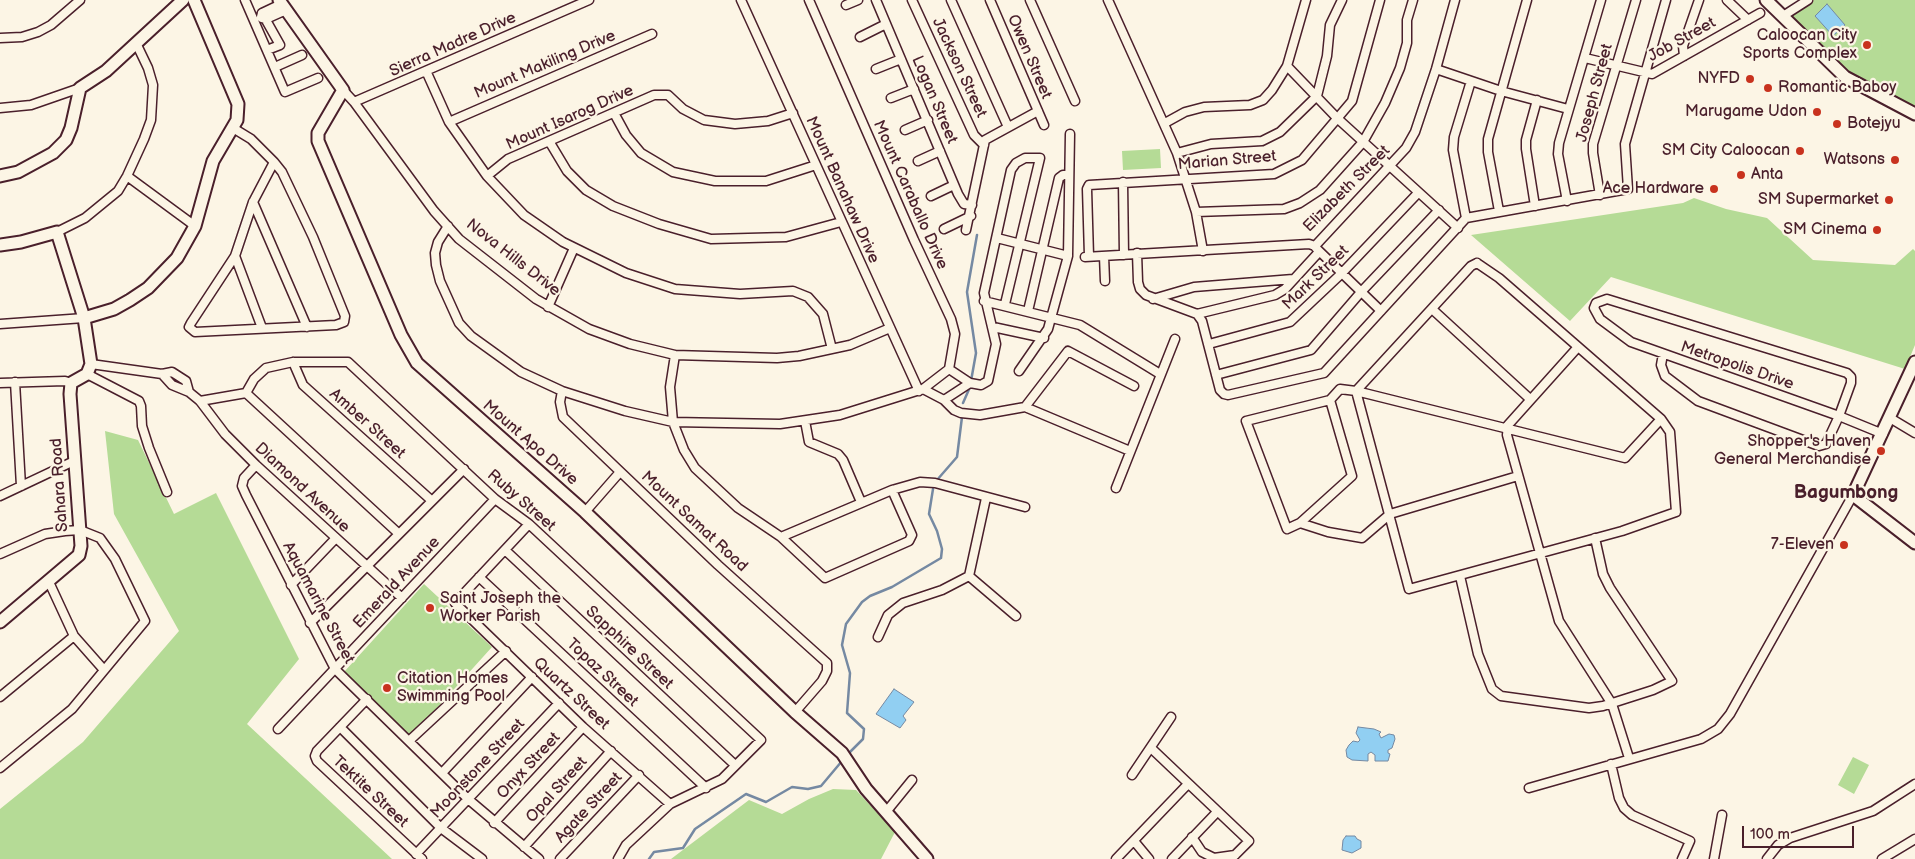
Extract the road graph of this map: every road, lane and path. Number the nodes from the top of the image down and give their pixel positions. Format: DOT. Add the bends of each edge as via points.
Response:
graph roads {
  1 [pos="80,0"];
  2 [pos="183,0"];
  3 [pos="194,0"];
  4 [pos="245,0"];
  5 [pos="589,0"];
  6 [pos="741,0"];
  7 [pos="809,0"];
  8 [pos="858,0"];
  9 [pos="876,0"];
  10 [pos="912,0"];
  11 [pos="952,0"];
  12 [pos="990,0"];
  13 [pos="1030,0"];
  14 [pos="1108,0"];
  15 [pos="1306,0"];
  16 [pos="1342,0"];
  17 [pos="1380,0"];
  18 [pos="1413,0"];
  19 [pos="1455,0"];
  20 [pos="1527,0"];
  21 [pos="1601,0"];
  22 [pos="1636,0"];
  23 [pos="1666,0"];
  24 [pos="1699,0"];
  25 [pos="1727,0"];
  26 [pos="1766,0"];
  27 [pos="1808,0"];
  28 [pos="282,5"];
  29 [pos="846,5"];
  30 [pos="1760,13"];
  31 [pos="1783,16"];
  32 [pos="261,17"];
  33 [pos="1748,20"];
  34 [pos="886,24"];
  35 [pos="652,34"];
  36 [pos="860,37"];
  37 [pos="0,38"];
  38 [pos="136,43"];
  39 [pos="267,50"];
  40 [pos="302,55"];
  41 [pos="1684,56"];
  42 [pos="1585,58"];
  43 [pos="901,59"];
  44 [pos="1287,66"];
  45 [pos="1616,66"];
  46 [pos="275,67"];
  47 [pos="876,69"];
  48 [pos="1436,69"];
  49 [pos="427,72"];
  50 [pos="1646,74"];
  51 [pos="318,78"];
  52 [pos="1471,81"];
  53 [pos="80,88"];
  54 [pos="914,89"];
  55 [pos="343,90"];
  56 [pos="1501,91"];
  57 [pos="1317,96"];
  58 [pos="891,98"];
  59 [pos="1537,100"];
  60 [pos="1075,101"];
  61 [pos="354,102"];
  62 [pos="0,108"];
  63 [pos="1568,109"];
  64 [pos="1038,111"];
  65 [pos="614,113"];
  66 [pos="793,113"];
  67 [pos="1915,114"];
  68 [pos="1337,118"];
  69 [pos="928,120"];
  70 [pos="449,122"];
  71 [pos="1165,123"];
  72 [pos="1044,125"];
  73 [pos="1008,127"];
  74 [pos="233,128"];
  75 [pos="905,130"];
  76 [pos="1070,134"];
  77 [pos="549,141"];
  78 [pos="1363,142"];
  79 [pos="984,145"];
  80 [pos="940,151"];
  81 [pos="1177,153"];
  82 [pos="918,161"];
  83 [pos="274,162"];
  84 [pos="816,166"];
  85 [pos="1390,167"];
  86 [pos="1069,175"];
  87 [pos="0,176"];
  88 [pos="127,176"];
  89 [pos="487,176"];
  90 [pos="1186,179"];
  91 [pos="1123,182"];
  92 [pos="954,185"];
  93 [pos="1418,192"];
  94 [pos="1600,195"];
  95 [pos="931,196"];
  96 [pos="1567,201"];
  97 [pos="253,202"];
  98 [pos="972,206"];
  99 [pos="1535,206"];
  100 [pos="1439,210"];
  101 [pos="1196,212"];
  102 [pos="1499,212"];
  103 [pos="971,216"];
  104 [pos="1466,218"];
  105 [pos="841,222"];
  106 [pos="195,226"];
  107 [pos="448,226"];
  108 [pos="1458,228"];
  109 [pos="944,229"];
  110 [pos="966,230"];
  111 [pos="57,232"];
  112 [pos="998,238"];
  113 [pos="1019,242"];
  114 [pos="0,245"];
  115 [pos="574,248"];
  116 [pos="1042,248"];
  117 [pos="1316,250"];
  118 [pos="1203,251"];
  119 [pos="1137,253"];
  120 [pos="1124,255"];
  121 [pos="235,256"];
  122 [pos="1068,256"];
  123 [pos="1104,256"];
  124 [pos="1087,257"];
  125 [pos="1341,274"];
  126 [pos="1293,280"];
  127 [pos="1105,281"];
  128 [pos="1361,292"];
  129 [pos="1153,298"];
  130 [pos="984,301"];
  131 [pos="1005,304"];
  132 [pos="548,307"];
  133 [pos="1432,309"];
  134 [pos="1028,311"];
  135 [pos="1381,311"];
  136 [pos="1197,314"];
  137 [pos="1052,317"];
  138 [pos="84,318"];
  139 [pos="0,324"];
  140 [pos="308,326"];
  141 [pos="993,327"];
  142 [pos="262,328"];
  143 [pos="890,328"];
  144 [pos="1044,338"];
  145 [pos="1174,339"];
  146 [pos="1209,344"];
  147 [pos="1578,346"];
  148 [pos="832,349"];
  149 [pos="1663,354"];
  150 [pos="674,355"];
  151 [pos="293,362"];
  152 [pos="1915,362"];
  153 [pos="89,369"];
  154 [pos="949,369"];
  155 [pos="1019,371"];
  156 [pos="162,374"];
  157 [pos="1160,374"];
  158 [pos="1216,376"];
  159 [pos="15,382"];
  160 [pos="0,383"];
  161 [pos="970,383"];
  162 [pos="71,384"];
  163 [pos="1134,386"];
  164 [pos="562,390"];
  165 [pos="921,390"];
  166 [pos="1356,391"];
  167 [pos="189,392"];
  168 [pos="246,393"];
  169 [pos="1530,399"];
  170 [pos="944,400"];
  171 [pos="1330,400"];
  172 [pos="200,401"];
  173 [pos="1025,407"];
  174 [pos="1839,416"];
  175 [pos="1890,418"];
  176 [pos="1661,419"];
  177 [pos="805,421"];
  178 [pos="673,422"];
  179 [pos="1506,430"];
  180 [pos="1915,433"];
  181 [pos="1883,434"];
  182 [pos="1130,451"];
  183 [pos="74,461"];
  184 [pos="256,465"];
  185 [pos="464,469"];
  186 [pos="620,472"];
  187 [pos="1518,476"];
  188 [pos="22,486"];
  189 [pos="1116,488"];
  190 [pos="892,490"];
  191 [pos="167,492"];
  192 [pos="1853,495"];
  193 [pos="0,496"];
  194 [pos="986,498"];
  195 [pos="495,499"];
  196 [pos="431,500"];
  197 [pos="861,502"];
  198 [pos="1025,508"];
  199 [pos="585,512"];
  200 [pos="1390,514"];
  201 [pos="1300,523"];
  202 [pos="529,524"];
  203 [pos="80,530"];
  204 [pos="398,533"];
  205 [pos="781,537"];
  206 [pos="336,538"];
  207 [pos="1595,538"];
  208 [pos="1914,540"];
  209 [pos="505,550"];
  210 [pos="0,554"];
  211 [pos="1538,554"];
  212 [pos="368,567"];
  213 [pos="968,576"];
  214 [pos="1460,576"];
  215 [pos="479,577"];
  216 [pos="48,582"];
  217 [pos="291,584"];
  218 [pos="402,598"];
  219 [pos="1016,616"];
  220 [pos="0,622"];
  221 [pos="310,623"];
  222 [pos="74,636"];
  223 [pos="878,636"];
  224 [pos="506,652"];
  225 [pos="335,669"];
  226 [pos="104,670"];
  227 [pos="532,676"];
  228 [pos="0,697"];
  229 [pos="367,699"];
  230 [pos="559,703"];
  231 [pos="1612,704"];
  232 [pos="795,712"];
  233 [pos="1172,717"];
  234 [pos="340,727"];
  235 [pos="583,727"];
  236 [pos="278,729"];
  237 [pos="410,740"];
  238 [pos="1151,748"];
  239 [pos="611,751"];
  240 [pos="1629,758"];
  241 [pos="1611,764"];
  242 [pos="735,765"];
  243 [pos="0,768"];
  244 [pos="442,773"];
  245 [pos="639,775"];
  246 [pos="1132,775"];
  247 [pos="912,780"];
  248 [pos="1915,784"];
  249 [pos="1187,785"];
  250 [pos="706,788"];
  251 [pos="1529,788"];
  252 [pos="468,799"];
  253 [pos="670,804"];
  254 [pos="886,812"];
  255 [pos="1217,812"];
  256 [pos="1722,815"];
  257 [pos="494,823"];
  258 [pos="441,828"];
  259 [pos="1192,837"];
  260 [pos="1915,839"];
  261 [pos="1134,841"];
  262 [pos="524,847"];
  263 [pos="419,857"];
  264 [pos="1233,857"];
  265 [pos="482,859"];
  266 [pos="539,859"];
  267 [pos="560,859"];
  268 [pos="618,859"];
  269 [pos="927,859"];
  270 [pos="1116,859"];
  271 [pos="1149,859"];
  272 [pos="1172,859"];
  273 [pos="1682,859"];
  274 [pos="1714,859"];
  275 [pos="1767,859"];
  276 [pos="1885,859"];
  1 -- 37 [label="street" via="38,32"];
  2 -- 38 [label="street"];
  3 -- 74 [label="street" via="238,104 239,113"];
  4 -- 32 [label="street"];
  5 -- 49 [label="street, Sierra Madre Drive"];
  6 -- 66 [label="street, Mount Banahaw Drive"];
  7 -- 154 [label="street, Mount Caraballo Drive" via="951,319 955,334"];
  8 -- 29 [label="street"];
  9 -- 34 [label="street, Logan Street"];
  10 -- 79 [label="street, Jackson Street" via="974,135"];
  11 -- 73 [label="street"];
  12 -- 64 [label="street, Owen Street"];
  13 -- 60 [label="street"];
  14 -- 71 [label="street"];
  15 -- 44 [label="street"];
  16 -- 57 [label="street" via="1330,25 1327,56"];
  17 -- 68 [label="street, Marian Street" via="1352,101"];
  18 -- 78 [label="street" via="1400,68"];
  19 -- 48 [label="street, Elizabeth Street"];
  20 -- 56 [label="street"];
  21 -- 42 [label="street"];
  22 -- 45 [label="street, Joseph Street"];
  23 -- 50 [label="street"];
  24 -- 41 [label="street" via="1683,46"];
  25 -- 33 [label="street"];
  26 -- 31 [label="street"];
  27 -- 31 [label="street"];
  28 -- 32 [label="street"];
  28 -- 55 [label="street, Nova Hills Drive"];
  30 -- 33 [label="street, Job Street"];
  31 -- 67 [label="street" via="1845,77"];
  32 -- 39 [label="street"];
  32 -- 39 [label="street" via="280,45"];
  33 -- 41 [label="street, Job Street"];
  34 -- 36 [label="street"];
  34 -- 43 [label="street, Logan Street"];
  35 -- 70 [label="street, Mount Makiling Drive"];
  38 -- 53 [label="street" via="106,71"];
  38 -- 88 [label="street" via="148,68 154,103 147,133"];
  39 -- 46 [label="street"];
  40 -- 46 [label="street"];
  41 -- 50 [label="street, Job Street"];
  42 -- 45 [label="street, Job Street"];
  42 -- 63 [label="street"];
  43 -- 47 [label="street"];
  43 -- 54 [label="street, Logan Street"];
  44 -- 57 [label="street"];
  44 -- 71 [label="street" via="1262,100 1250,105 1204,107 1185,112"];
  45 -- 50 [label="street, Job Street"];
  45 -- 94 [label="street, Joseph Street" via="1593,144"];
  46 -- 51 [label="street" via="286,92"];
  48 -- 52 [label="street"];
  48 -- 85 [label="street, Elizabeth Street" via="1415,132"];
  49 -- 61 [label="street, Sierra Madre Drive"];
  49 -- 70 [label="street"];
  50 -- 94 [label="street" via="1625,144 1628,189"];
  52 -- 56 [label="street"];
  52 -- 104 [label="street" via="1453,150"];
  53 -- 62 [label="street" via="37,103"];
  53 -- 87 [label="street" via="66,140 38,162"];
  54 -- 58 [label="street"];
  54 -- 69 [label="street, Logan Street"];
  55 -- 61 [label="street, Nova Hills Drive"];
  55 -- 199 [label="street, Mount Apo Drive" via="318,133 318,141 409,351 438,383"];
  56 -- 59 [label="street"];
  56 -- 102 [label="street" via="1488,140"];
  57 -- 68 [label="street"];
  57 -- 81 [label="street" via="1280,132 1262,142 1211,144"];
  59 -- 63 [label="street"];
  59 -- 99 [label="street" via="1526,140"];
  61 -- 107 [label="street, Nova Hills Drive"];
  63 -- 96 [label="street" via="1558,149"];
  64 -- 72 [label="street, Owen Street"];
  64 -- 73 [label="street"];
  65 -- 66 [label="street, Mount Isarog Drive" via="654,95 668,95 683,109 704,120 735,124 768,122"];
  65 -- 77 [label="street, Mount Isarog Drive"];
  65 -- 84 [label="street" via="641,153 673,172 715,181 766,181"];
  66 -- 84 [label="street, Mount Banahaw Drive"];
  68 -- 78 [label="street"];
  68 -- 90 [label="street, Marian Street" via="1302,160 1274,174"];
  69 -- 75 [label="street"];
  69 -- 80 [label="street, Logan Street"];
  70 -- 89 [label="street"];
  71 -- 81 [label="street"];
  73 -- 79 [label="street" via="991,135"];
  74 -- 83 [label="street"];
  74 -- 106 [label="street" via="214,161"];
  76 -- 86 [label="street"];
  77 -- 89 [label="street, Mount Isarog Drive" via="508,159"];
  77 -- 105 [label="street" via="568,171 586,190 613,206 711,239 786,237"];
  78 -- 85 [label="street"];
  78 -- 101 [label="street" via="1320,190 1300,203 1284,209"];
  79 -- 98 [label="street"];
  80 -- 82 [label="street"];
  80 -- 92 [label="street, Logan Street"];
  81 -- 90 [label="street"];
  83 -- 97 [label="street"];
  83 -- 140 [label="street" via="291,188 345,316 344,322 336,325"];
  84 -- 105 [label="street, Mount Banahaw Drive"];
  85 -- 93 [label="street"];
  85 -- 117 [label="street, Elizabeth Street"];
  86 -- 116 [label="street" via="1059,178"];
  86 -- 122 [label="street"];
  88 -- 106 [label="street"];
  88 -- 111 [label="street" via="98,209"];
  89 -- 115 [label="street" via="524,215"];
  90 -- 91 [label="street, Marian Street"];
  90 -- 101 [label="street"];
  91 -- 120 [label="street"];
  91 -- 124 [label="street, Marian Street" via="1089,185 1087,189"];
  92 -- 95 [label="street"];
  92 -- 98 [label="street, Logan Street" via="964,204"];
  93 -- 100 [label="street"];
  93 -- 125 [label="street, Mark Street"];
  94 -- 96 [label="street"];
  96 -- 99 [label="street"];
  97 -- 121 [label="street"];
  97 -- 140 [label="street"];
  98 -- 103 [label="street"];
  99 -- 102 [label="street"];
  100 -- 108 [label="street"];
  100 -- 128 [label="street"];
  101 -- 118 [label="street"];
  102 -- 104 [label="street"];
  103 -- 109 [label="street"];
  103 -- 110 [label="street"];
  104 -- 108 [label="street"];
  105 -- 143 [label="street, Mount Banahaw Drive"];
  106 -- 138 [label="street" via="177,258 148,288 114,309"];
  107 -- 132 [label="street, Nova Hills Drive" via="484,260"];
  107 -- 164 [label="street" via="438,242 436,265 459,323 471,336 521,372"];
  108 -- 135 [label="street"];
  111 -- 114 [label="street"];
  111 -- 138 [label="street"];
  112 -- 113 [label="street"];
  112 -- 113 [label="street" via="1011,170 1024,158 1040,158"];
  112 -- 130 [label="street"];
  113 -- 116 [label="street"];
  113 -- 131 [label="street"];
  115 -- 132 [label="street"];
  115 -- 148 [label="street" via="626,274 675,289 740,294 793,291 808,297 823,314"];
  116 -- 122 [label="street"];
  116 -- 134 [label="street"];
  117 -- 118 [label="street, Elizabeth Street" via="1309,244"];
  117 -- 125 [label="street"];
  117 -- 126 [label="street"];
  118 -- 119 [label="street, Elizabeth Street"];
  119 -- 120 [label="street, Elizabeth Street"];
  119 -- 129 [label="street" via="1140,289"];
  120 -- 123 [label="street, Elizabeth Street"];
  121 -- 142 [label="street"];
  121 -- 142 [label="street" via="189,327 195,332"];
  122 -- 137 [label="street"];
  123 -- 124 [label="street, Elizabeth Street"];
  123 -- 127 [label="street"];
  125 -- 128 [label="street"];
  125 -- 146 [label="street, Mark Street" via="1290,322"];
  126 -- 129 [label="street" via="1194,288"];
  126 -- 136 [label="street" via="1266,298"];
  128 -- 135 [label="street"];
  128 -- 158 [label="street" via="1311,350"];
  129 -- 136 [label="street"];
  130 -- 131 [label="street"];
  130 -- 141 [label="street"];
  131 -- 134 [label="street"];
  132 -- 150 [label="street, Nova Hills Drive" via="590,329 630,344"];
  133 -- 147 [label="street" via="1477,263"];
  133 -- 166 [label="street"];
  133 -- 169 [label="street"];
  134 -- 137 [label="street"];
  135 -- 158 [label="street" via="1324,373 1228,395 1220,390"];
  136 -- 146 [label="street"];
  137 -- 144 [label="street"];
  137 -- 157 [label="street" via="1080,325"];
  138 -- 139 [label="street"];
  138 -- 153 [label="street"];
  140 -- 142 [label="street"];
  141 -- 144 [label="street"];
  141 -- 161 [label="street" via="996,344 988,381 982,385"];
  143 -- 148 [label="street, Nova Hills Drive"];
  143 -- 165 [label="street, Mount Banahaw Drive"];
  144 -- 155 [label="street"];
  145 -- 157 [label="street"];
  146 -- 158 [label="street"];
  147 -- 169 [label="street"];
  147 -- 176 [label="street"];
  148 -- 150 [label="street, Nova Hills Drive" via="777,358"];
  149 -- 174 [label="street, Metropolis Drive"];
  149 -- 174 [label="street" via="1661,371 1693,398 1819,446 1826,444"];
  149 -- 174 [label="street, Metropolis Drive" via="1620,336 1600,319 1594,308 1596,303 1607,298 1847,373 1851,383"];
  150 -- 178 [label="street" via="670,387"];
  151 -- 168 [label="street, Ruby Street" via="266,368"];
  151 -- 185 [label="street, Ruby Street" via="348,362"];
  151 -- 196 [label="street, Amber Street" via="303,385"];
  152 -- 175 [label="street"];
  153 -- 156 [label="street, Diamond Avenue"];
  153 -- 162 [label="street"];
  153 -- 191 [label="street" via="138,401 149,448"];
  154 -- 161 [label="street"];
  154 -- 165 [label="street"];
  156 -- 167 [label="street, Diamond Avenue" via="180,390"];
  156 -- 167 [label="street, Diamond Avenue" via="172,372 179,375"];
  157 -- 182 [label="street"];
  159 -- 160 [label="street"];
  159 -- 162 [label="street" via="65,381"];
  159 -- 188 [label="street"];
  161 -- 170 [label="street"];
  162 -- 183 [label="street, Sahara Road"];
  163 -- 173 [label="street" via="1068,351"];
  164 -- 178 [label="street" via="625,411"];
  164 -- 186 [label="street, Mount Samat Road" via="563,417"];
  165 -- 170 [label="street"];
  165 -- 177 [label="street" via="864,409"];
  166 -- 171 [label="street" via="1340,389"];
  166 -- 179 [label="street"];
  166 -- 200 [label="street"];
  167 -- 172 [label="street, Diamond Avenue"];
  168 -- 172 [label="street"];
  168 -- 204 [label="street"];
  169 -- 179 [label="street"];
  170 -- 173 [label="street" via="961,413 980,415"];
  171 -- 201 [label="street" via="1352,476"];
  171 -- 201 [label="street" via="1246,421 1287,529"];
  172 -- 184 [label="street, Diamond Avenue"];
  173 -- 182 [label="street"];
  174 -- 181 [label="street, Metropolis Drive"];
  175 -- 180 [label="street"];
  175 -- 181 [label="street"];
  176 -- 179 [label="street" via="1625,458"];
  176 -- 207 [label="street" via="1670,432 1676,512"];
  177 -- 178 [label="street" via="780,424"];
  177 -- 197 [label="street" via="809,442 838,454 843,460"];
  178 -- 205 [label="street" via="680,442 696,468 738,508"];
  179 -- 187 [label="street"];
  181 -- 192 [label="street"];
  182 -- 189 [label="street"];
  183 -- 188 [label="street"];
  183 -- 203 [label="street, Sahara Road"];
  184 -- 206 [label="street, Diamond Avenue"];
  184 -- 217 [label="street, Aquamarine Street" via="244,478 242,486"];
  185 -- 195 [label="street, Ruby Street"];
  185 -- 196 [label="street"];
  186 -- 199 [label="street"];
  186 -- 232 [label="street, Mount Samat Road" via="827,663 822,681"];
  187 -- 200 [label="street"];
  187 -- 211 [label="street"];
  188 -- 193 [label="street"];
  190 -- 194 [label="street" via="906,484 935,483"];
  190 -- 197 [label="street"];
  190 -- 205 [label="street" via="912,535 902,546 825,578"];
  192 -- 208 [label="street"];
  192 -- 240 [label="street" via="1725,722 1701,738"];
  194 -- 198 [label="street"];
  194 -- 213 [label="street"];
  195 -- 202 [label="street, Ruby Street"];
  195 -- 218 [label="street, Emerald Avenue"];
  196 -- 204 [label="street"];
  197 -- 205 [label="street"];
  199 -- 232 [label="street, Mount Apo Drive"];
  200 -- 201 [label="street" via="1362,538"];
  200 -- 214 [label="street" via="1409,589"];
  202 -- 209 [label="street"];
  202 -- 242 [label="street, Ruby Street" via="761,740"];
  203 -- 210 [label="street" via="45,534"];
  203 -- 216 [label="street, Sahara Road" via="79,555"];
  203 -- 226 [label="street" via="100,538 115,559 145,621"];
  204 -- 212 [label="street"];
  206 -- 212 [label="street, Diamond Avenue"];
  206 -- 217 [label="street"];
  207 -- 211 [label="street"];
  207 -- 231 [label="street" via="1606,580 1672,681"];
  209 -- 215 [label="street"];
  209 -- 242 [label="street, Sapphire Street"];
  211 -- 214 [label="street"];
  211 -- 231 [label="street" via="1563,630"];
  212 -- 218 [label="street, Diamond Avenue"];
  212 -- 221 [label="street"];
  213 -- 219 [label="street"];
  213 -- 223 [label="street" via="942,590 903,603 888,614"];
  214 -- 231 [label="street" via="1478,654 1492,689 1501,696 1562,705 1589,708"];
  215 -- 224 [label="street, Quartz Street" via="454,603"];
  215 -- 250 [label="street, Topaz Street"];
  216 -- 220 [label="street, Sahara Road"];
  216 -- 222 [label="street"];
  217 -- 221 [label="street, Aquamarine Street"];
  218 -- 225 [label="street, Emerald Avenue"];
  221 -- 225 [label="street, Aquamarine Street"];
  222 -- 226 [label="street"];
  222 -- 228 [label="street"];
  224 -- 227 [label="street, Quartz Street"];
  224 -- 237 [label="street"];
  225 -- 229 [label="street, Aquamarine Street"];
  225 -- 236 [label="street, Emerald Avenue"];
  226 -- 243 [label="street" via="72,709"];
  227 -- 230 [label="street, Quartz Street"];
  227 -- 244 [label="street"];
  229 -- 234 [label="street, Tektite Street"];
  229 -- 237 [label="street, Aquamarine Street"];
  230 -- 235 [label="street, Quartz Street"];
  230 -- 252 [label="street, Moonstone Street"];
  231 -- 240 [label="street"];
  232 -- 254 [label="street, Mount Apo Drive" via="842,753"];
  233 -- 238 [label="street"];
  234 -- 258 [label="street"];
  234 -- 263 [label="street, Tektite Street" via="317,751 317,761"];
  235 -- 239 [label="street, Quartz Street"];
  235 -- 257 [label="street, Onyx Street"];
  237 -- 244 [label="street, Aquamarine Street"];
  238 -- 246 [label="street"];
  238 -- 249 [label="street"];
  239 -- 245 [label="street, Quartz Street"];
  239 -- 262 [label="street, Opal Street"];
  240 -- 241 [label="street"];
  241 -- 251 [label="street"];
  241 -- 273 [label="street" via="1624,808 1690,841"];
  242 -- 250 [label="street" via="722,779"];
  244 -- 252 [label="street, Aquamarine Street"];
  245 -- 253 [label="street, Quartz Street"];
  245 -- 267 [label="street, Agate Street"];
  247 -- 254 [label="street"];
  248 -- 275 [label="street" via="1872,811 1790,838 1778,845"];
  249 -- 255 [label="street"];
  249 -- 261 [label="street"];
  250 -- 253 [label="street"];
  252 -- 257 [label="street, Aquamarine Street"];
  252 -- 258 [label="street, Moonstone Street"];
  253 -- 268 [label="street" via="626,845"];
  254 -- 269 [label="street, Mount Apo Drive"];
  255 -- 259 [label="street"];
  255 -- 264 [label="street" via="1249,841"];
  256 -- 274 [label="street"];
  257 -- 262 [label="street, Aquamarine Street"];
  258 -- 263 [label="street, Moonstone Street"];
  258 -- 265 [label="street"];
  259 -- 264 [label="street" via="1202,852 1214,858"];
  259 -- 272 [label="street"];
  260 -- 276 [label="street"];
  261 -- 270 [label="street"];
  261 -- 271 [label="street"];
  262 -- 266 [label="street, Aquamarine Street"];
}
